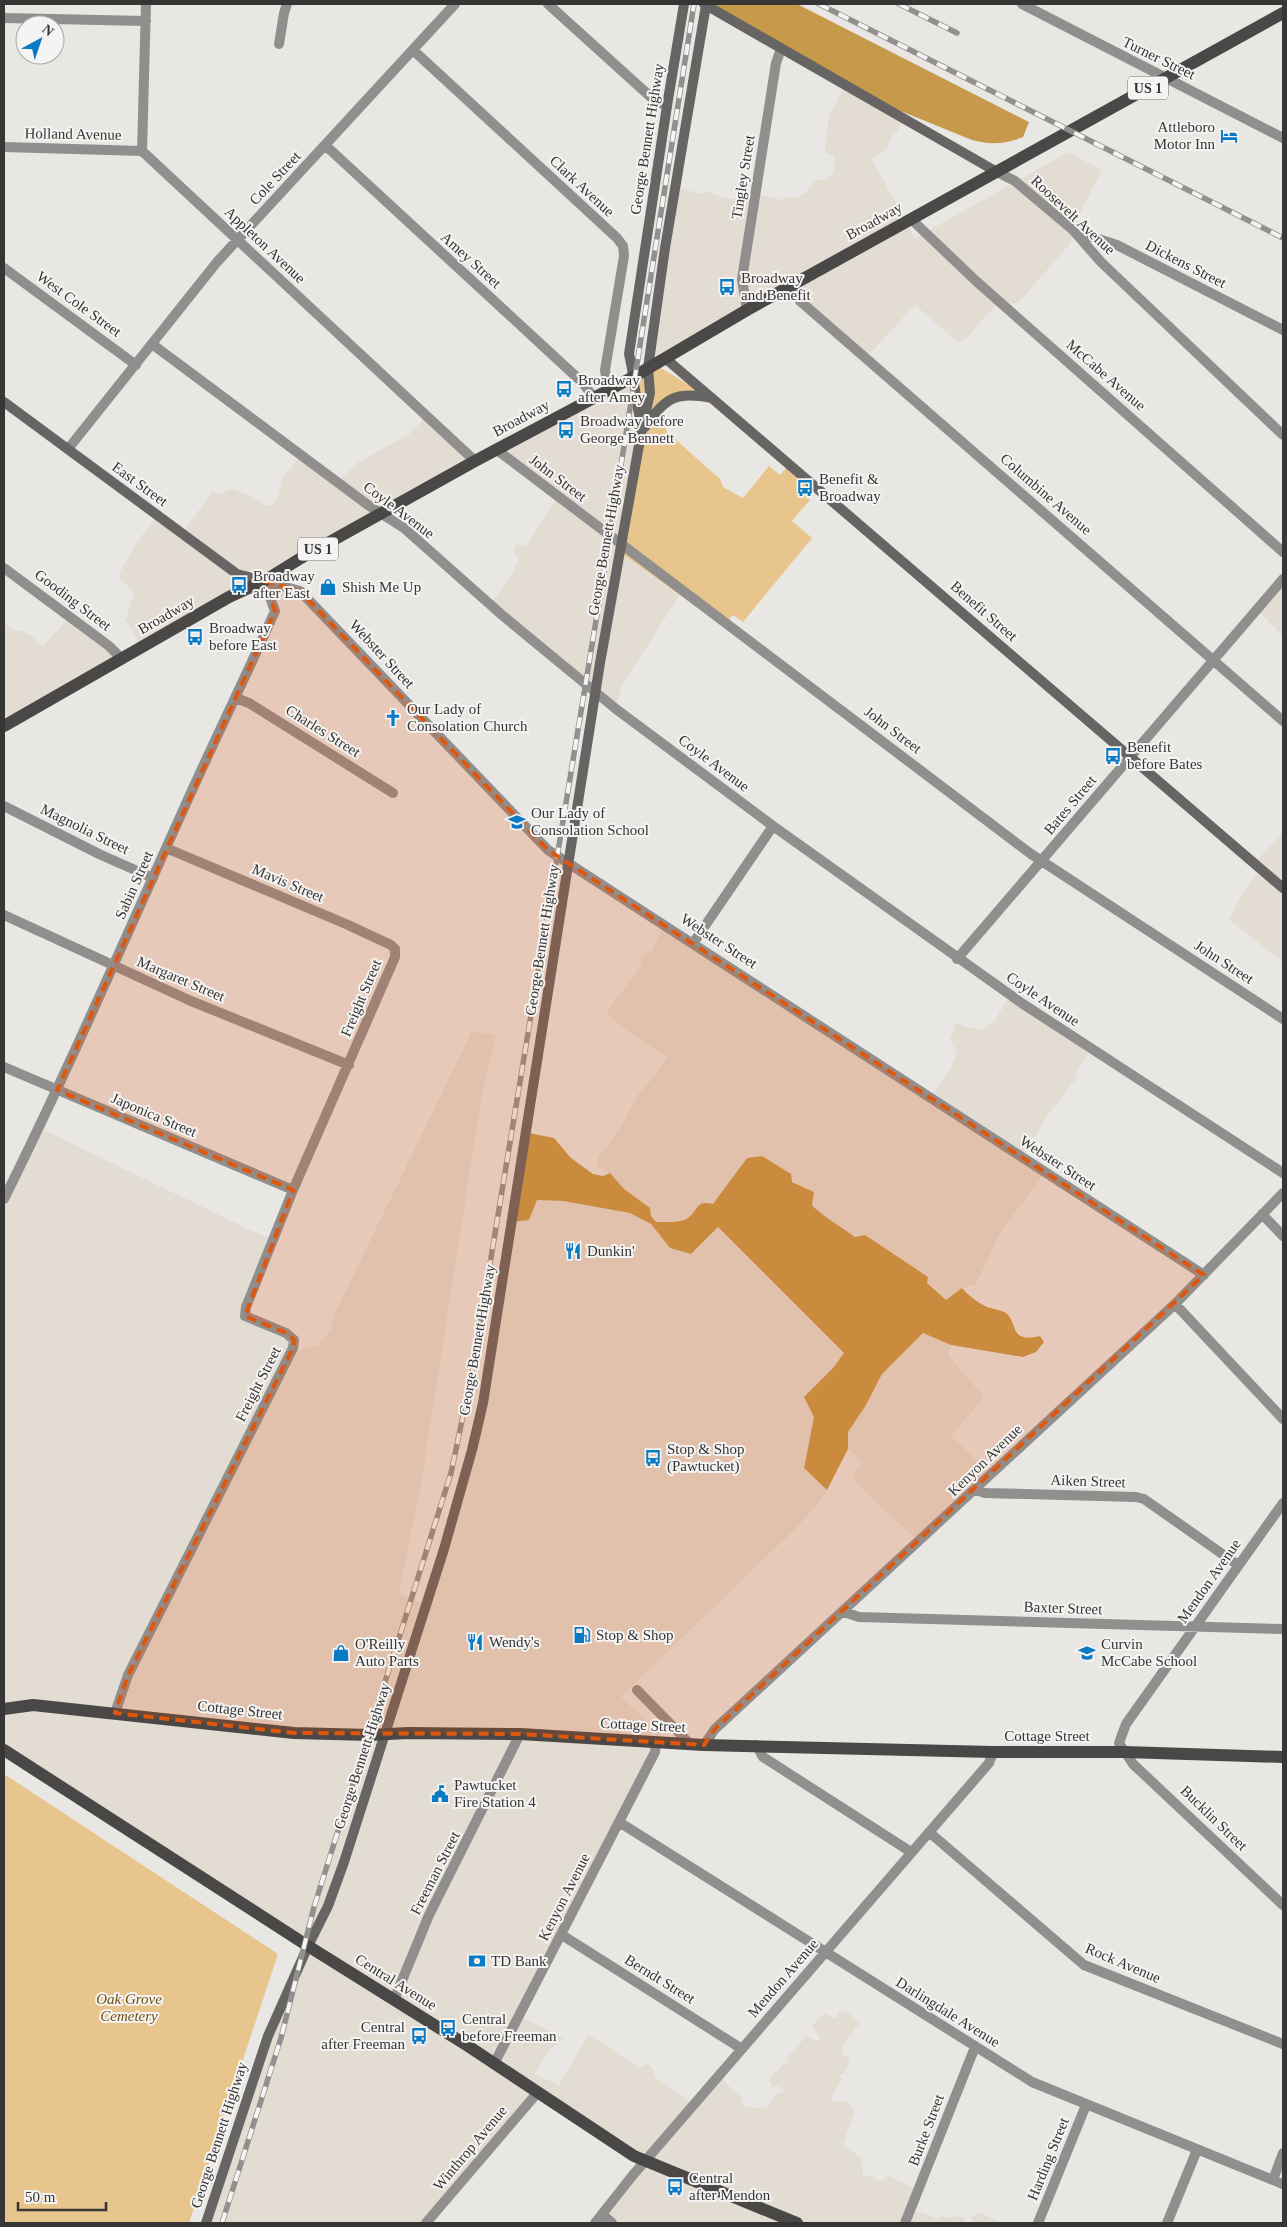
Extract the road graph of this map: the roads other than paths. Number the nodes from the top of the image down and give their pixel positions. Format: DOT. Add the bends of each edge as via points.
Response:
graph roads {
  1 [pos="146,4"];
  2 [pos="287,4"];
  3 [pos="455,4"];
  4 [pos="548,4"];
  5 [pos="684,4"];
  6 [pos="705,4"];
  7 [pos="1025,4"];
  8 [pos="1283,13"];
  9 [pos="4,18"];
  10 [pos="146,21"];
  11 [pos="279,44"];
  12 [pos="781,49"];
  13 [pos="413,50"];
  14 [pos="1165,79"];
  15 [pos="667,106"];
  16 [pos="1283,138"];
  17 [pos="325,145"];
  18 [pos="4,147"];
  19 [pos="142,151"];
  20 [pos="997,172"];
  21 [pos="911,219"];
  22 [pos="1073,230"];
  23 [pos="237,240"];
  24 [pos="4,268"];
  25 [pos="792,287"];
  26 [pos="747,310"];
  27 [pos="1283,330"];
  28 [pos="152,344"];
  29 [pos="665,358"];
  30 [pos="136,365"];
  31 [pos="648,368"];
  32 [pos="635,376"];
  33 [pos="608,390"];
  34 [pos="594,398"];
  35 [pos="713,398"];
  36 [pos="4,402"];
  37 [pos="641,430"];
  38 [pos="1283,435"];
  39 [pos="68,449"];
  40 [pos="497,450"];
  41 [pos="475,461"];
  42 [pos="380,514"];
  43 [pos="620,545"];
  44 [pos="1283,552"];
  45 [pos="4,568"];
  46 [pos="1283,579"];
  47 [pos="264,581"];
  48 [pos="122,659"];
  49 [pos="1213,660"];
  50 [pos="595,693"];
  51 [pos="236,698"];
  52 [pos="1283,721"];
  53 [pos="4,726"];
  54 [pos="1130,756"];
  55 [pos="393,792"];
  56 [pos="4,806"];
  57 [pos="773,826"];
  58 [pos="166,848"];
  59 [pos="1041,861"];
  60 [pos="570,864"];
  61 [pos="153,878"];
  62 [pos="1283,888"];
  63 [pos="4,915"];
  64 [pos="694,942"];
  65 [pos="395,949"];
  66 [pos="957,959"];
  67 [pos="114,967"];
  68 [pos="1283,1019"];
  69 [pos="349,1065"];
  70 [pos="4,1067"];
  71 [pos="57,1090"];
  72 [pos="1283,1173"];
  73 [pos="293,1190"];
  74 [pos="1283,1193"];
  75 [pos="4,1199"];
  76 [pos="1262,1214"];
  77 [pos="1283,1236"];
  78 [pos="1204,1275"];
  79 [pos="1175,1304"];
  80 [pos="1283,1419"];
  81 [pos="976,1490"];
  82 [pos="1283,1503"];
  83 [pos="1238,1565"];
  84 [pos="844,1612"];
  85 [pos="1195,1627"];
  86 [pos="1283,1630"];
  87 [pos="637,1690"];
  88 [pos="4,1699"];
  89 [pos="33,1704"];
  90 [pos="4,1709"];
  91 [pos="115,1713"];
  92 [pos="520,1734"];
  93 [pos="385,1735"];
  94 [pos="656,1743"];
  95 [pos="690,1744"];
  96 [pos="704,1744"];
  97 [pos="4,1745"];
  98 [pos="756,1745"];
  99 [pos="4,1750"];
  100 [pos="993,1752"];
  101 [pos="1124,1752"];
  102 [pos="1283,1757"];
  103 [pos="18,1758"];
  104 [pos="619,1822"];
  105 [pos="929,1832"];
  106 [pos="911,1852"];
  107 [pos="1283,1905"];
  108 [pos="562,1935"];
  109 [pos="308,1946"];
  110 [pos="826,1951"];
  111 [pos="394,2000"];
  112 [pos="1283,2044"];
  113 [pos="975,2047"];
  114 [pos="742,2048"];
  115 [pos="494,2064"];
  116 [pos="538,2092"];
  117 [pos="1086,2105"];
  118 [pos="1197,2150"];
  119 [pos="1283,2153"];
  120 [pos="645,2162"];
  121 [pos="1272,2180"];
  122 [pos="1283,2184"];
  123 [pos="603,2215"];
  124 [pos="206,2223"];
  125 [pos="426,2223"];
  126 [pos="595,2223"];
  127 [pos="612,2223"];
  128 [pos="797,2223"];
  129 [pos="905,2223"];
  130 [pos="1038,2223"];
  131 [pos="1167,2223"];
  1 -- 10 [label="street"];
  2 -- 11 [label="street"];
  3 -- 13 [label="street, Cole Street"];
  4 -- 15 [label="street" via="653,99"];
  5 -- 15 [label="main road, George Bennett Highway"];
  6 -- 12 [label="main road, Roosevelt Avenue"];
  6 -- 31 [label="main road, George Bennett Highway"];
  7 -- 14 [label="street, Turner Street"];
  8 -- 14 [label="main road, US 1"];
  9 -- 10 [label="street"];
  10 -- 19 [label="street"];
  12 -- 20 [label="main road, Roosevelt Avenue"];
  12 -- 26 [label="street, Tingley Street" via="776,63 742,279"];
  13 -- 17 [label="street, Cole Street"];
  13 -- 33 [label="street, Clark Avenue" via="623,246 606,370"];
  14 -- 16 [label="street, Turner Street"];
  14 -- 20 [label="main road, Broadway / US 1"];
  15 -- 32 [label="main road, George Bennett Highway" via="629,354"];
  17 -- 23 [label="street, Cole Street"];
  17 -- 34 [label="street, Amey Street" via="583,383"];
  18 -- 19 [label="street, Holland Avenue"];
  19 -- 23 [label="street, Appleton Avenue"];
  20 -- 21 [label="main road, Broadway / US 1"];
  20 -- 22 [label="street, Roosevelt Avenue" via="1015,181"];
  21 -- 25 [label="main road, Broadway / US 1"];
  21 -- 44 [label="street, McCabe Avenue" via="976,281"];
  22 -- 27 [label="street, Dickens Street" via="1117,245"];
  22 -- 38 [label="street, Roosevelt Avenue" via="1102,262"];
  23 -- 28 [label="street, Cole Street"];
  23 -- 41 [label="street, Appleton Avenue"];
  24 -- 30 [label="street, West Cole Street"];
  25 -- 26 [label="main road, Broadway / US 1"];
  25 -- 49 [label="street, Columbine Avenue" via="800,301"];
  26 -- 29 [label="main road, Broadway / US 1"];
  28 -- 30 [label="street, Cole Street"];
  28 -- 42 [label="street, Coyle Avenue"];
  29 -- 31 [label="main road, Broadway / US 1"];
  29 -- 35 [label="main road, Benefit Street"];
  30 -- 39 [label="street, Cole Street"];
  31 -- 32 [label="main road, Broadway / US 1"];
  31 -- 37 [label="main road, George Bennett Highway" via="650,393"];
  32 -- 33 [label="main road, Broadway / US 1"];
  32 -- 37 [label="main road, George Bennett Highway"];
  33 -- 34 [label="main road, Broadway / US 1"];
  34 -- 40 [label="main road, Broadway / US 1"];
  35 -- 37 [label="main road" via="695,394 676,396 664,403"];
  35 -- 54 [label="main road, Benefit Street"];
  36 -- 39 [label="main road, East Street"];
  37 -- 43 [label="main road, George Bennett Highway"];
  39 -- 47 [label="main road, East Street" via="237,574"];
  40 -- 41 [label="main road, Broadway / US 1"];
  40 -- 43 [label="street, John Street"];
  41 -- 42 [label="main road, Broadway / US 1"];
  42 -- 47 [label="main road, Broadway / US 1"];
  42 -- 50 [label="street, Coyle Avenue" via="404,528"];
  43 -- 50 [label="main road, George Bennett Highway"];
  43 -- 59 [label="street, John Street"];
  45 -- 48 [label="street, Gooding Street"];
  46 -- 49 [label="street, Bates Street"];
  47 -- 48 [label="main road, Broadway / US 1" via="228,597"];
  47 -- 51 [label="street, Sabin Street" via="275,611"];
  47 -- 60 [label="street, Webster Street" via="300,591 548,850"];
  48 -- 53 [label="main road, Broadway / US 1"];
  49 -- 52 [label="street, Columbine Avenue"];
  49 -- 54 [label="street, Bates Street"];
  50 -- 57 [label="street, Coyle Avenue"];
  50 -- 60 [label="main road, George Bennett Highway"];
  51 -- 55 [label="street, Charles Street"];
  51 -- 58 [label="street, Sabin Street"];
  54 -- 59 [label="street, Bates Street"];
  54 -- 62 [label="main road, Benefit Street"];
  56 -- 61 [label="street, Magnolia Street"];
  57 -- 64 [label="street"];
  57 -- 66 [label="street, Coyle Avenue"];
  58 -- 61 [label="street, Sabin Street"];
  58 -- 65 [label="street, Mavis Street" via="346,924"];
  59 -- 66 [label="street, Bates Street"];
  59 -- 68 [label="street, John Street"];
  60 -- 64 [label="street, Webster Street"];
  60 -- 93 [label="main road, George Bennett Highway" via="483,1403 462,1485"];
  61 -- 67 [label="street, Sabin Street"];
  63 -- 67 [label="street, Margaret Street"];
  64 -- 78 [label="street, Webster Street"];
  65 -- 69 [label="street, Freight Street" via="396,957"];
  66 -- 72 [label="street, Coyle Avenue"];
  67 -- 69 [label="street, Margaret Street"];
  67 -- 71 [label="street, Sabin Street"];
  69 -- 73 [label="street, Freight Street"];
  70 -- 71 [label="street, Japonica Street"];
  71 -- 73 [label="street, Japonica Street"];
  71 -- 75 [label="street, Sabin Street"];
  73 -- 91 [label="street, Freight Street" via="245,1316 286,1334 294,1340 293,1348 128,1675"];
  74 -- 76 [label="street, Kenyon Avenue"];
  76 -- 77 [label="street"];
  76 -- 78 [label="street, Kenyon Avenue"];
  78 -- 79 [label="street, Kenyon Avenue"];
  79 -- 80 [label="street"];
  79 -- 81 [label="street, Kenyon Avenue"];
  81 -- 83 [label="street, Aiken Street" via="1144,1499"];
  81 -- 84 [label="street, Kenyon Avenue"];
  82 -- 83 [label="street, Mendon Avenue"];
  83 -- 85 [label="street, Mendon Avenue"];
  84 -- 85 [label="street, Baxter Street" via="859,1617"];
  84 -- 96 [label="street, Kenyon Avenue" via="715,1729"];
  85 -- 86 [label="street, Baxter Street"];
  85 -- 101 [label="street, Mendon Avenue" via="1126,1724 1119,1742"];
  87 -- 95 [label="street"];
  88 -- 89 [label="main road"];
  89 -- 90 [label="main road, Cottage Street"];
  89 -- 91 [label="main road, Cottage Street"];
  91 -- 93 [label="main road, Cottage Street" via="294,1732"];
  92 -- 93 [label="main road, Cottage Street"];
  92 -- 94 [label="main road, Cottage Street"];
  92 -- 111 [label="street, Freeman Street" via="429,1915"];
  93 -- 109 [label="main road, George Bennett Highway" via="328,1906"];
  94 -- 95 [label="main road, Cottage Street"];
  94 -- 104 [label="street, Kenyon Avenue" via="655,1752"];
  95 -- 96 [label="main road, Cottage Street"];
  96 -- 98 [label="main road, Cottage Street"];
  97 -- 103 [label="main road, Central Avenue"];
  98 -- 100 [label="main road, Cottage Street"];
  98 -- 106 [label="street" via="763,1757"];
  99 -- 103 [label="main road, Central Avenue"];
  100 -- 101 [label="main road, Cottage Street"];
  100 -- 105 [label="street, Mendon Avenue" via="988,1763"];
  101 -- 102 [label="main road, Cottage Street"];
  101 -- 107 [label="street, Bucklin Street"];
  103 -- 109 [label="main road, Central Avenue"];
  104 -- 108 [label="street, Kenyon Avenue"];
  104 -- 110 [label="street, Darlingdale Avenue"];
  105 -- 106 [label="street, Mendon Avenue"];
  105 -- 112 [label="street, Rock Avenue" via="1084,1965"];
  106 -- 110 [label="street, Mendon Avenue"];
  108 -- 114 [label="street, Berndt Street"];
  108 -- 115 [label="street, Kenyon Avenue"];
  109 -- 111 [label="main road, Central Avenue"];
  109 -- 124 [label="main road, George Bennett Highway" via="268,2036"];
  110 -- 113 [label="street, Darlingdale Avenue"];
  110 -- 114 [label="street, Mendon Avenue"];
  111 -- 115 [label="main road, Central Avenue"];
  113 -- 117 [label="street, Darlingdale Avenue" via="1032,2082"];
  113 -- 129 [label="street, Burke Street"];
  114 -- 120 [label="street, Mendon Avenue"];
  115 -- 116 [label="main road, Central Avenue"];
  116 -- 120 [label="main road, Central Avenue"];
  116 -- 125 [label="street, Winthrop Avenue"];
  117 -- 118 [label="street, Darlingdale Avenue"];
  117 -- 130 [label="street, Harding Street"];
  118 -- 121 [label="street, Darlingdale Avenue"];
  118 -- 131 [label="street"];
  119 -- 121 [label="street"];
  120 -- 123 [label="street, Mendon Avenue"];
  120 -- 128 [label="main road, Central Avenue"];
  121 -- 122 [label="street, Darlingdale Avenue"];
  123 -- 126 [label="street, Mendon Avenue"];
  123 -- 127 [label="street"];
}
